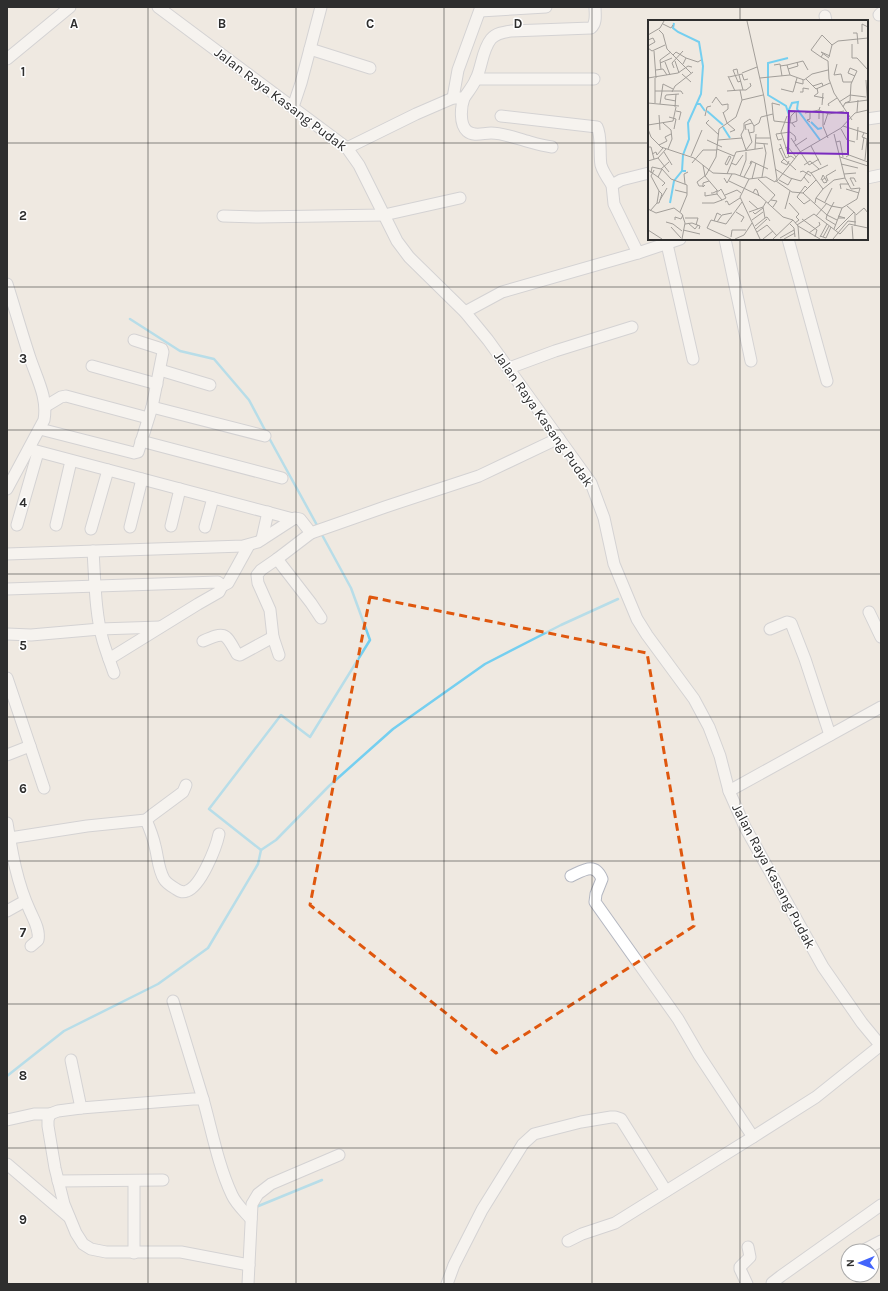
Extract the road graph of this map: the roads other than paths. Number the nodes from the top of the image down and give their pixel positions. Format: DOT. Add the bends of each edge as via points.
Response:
graph roads {
  1 [pos="70,7"];
  2 [pos="158,7"];
  3 [pos="321,7"];
  4 [pos="546,7"];
  5 [pos="595,7"];
  6 [pos="524,8"];
  7 [pos="480,9"];
  8 [pos="310,49"];
  9 [pos="7,59"];
  10 [pos="370,68"];
  11 [pos="476,79"];
  12 [pos="594,79"];
  13 [pos="453,98"];
  14 [pos="464,98"];
  15 [pos="293,107"];
  16 [pos="501,116"];
  17 [pos="881,117"];
  18 [pos="868,119"];
  19 [pos="552,147"];
  20 [pos="347,148"];
  21 [pos="648,173"];
  22 [pos="881,175"];
  23 [pos="868,178"];
  24 [pos="612,185"];
  25 [pos="460,198"];
  26 [pos="384,215"];
  27 [pos="223,216"];
  28 [pos="677,240"];
  29 [pos="725,240"];
  30 [pos="788,240"];
  31 [pos="666,244"];
  32 [pos="638,253"];
  33 [pos="7,284"];
  34 [pos="465,312"];
  35 [pos="632,327"];
  36 [pos="134,340"];
  37 [pos="693,359"];
  38 [pos="751,361"];
  39 [pos="92,366"];
  40 [pos="509,368"];
  41 [pos="160,370"];
  42 [pos="827,381"];
  43 [pos="157,384"];
  44 [pos="210,385"];
  45 [pos="46,406"];
  46 [pos="152,407"];
  47 [pos="148,418"];
  48 [pos="40,429"];
  49 [pos="265,436"];
  50 [pos="559,438"];
  51 [pos="141,441"];
  52 [pos="33,451"];
  53 [pos="72,461"];
  54 [pos="108,470"];
  55 [pos="282,478"];
  56 [pos="142,479"];
  57 [pos="7,489"];
  58 [pos="180,489"];
  59 [pos="213,498"];
  60 [pos="268,512"];
  61 [pos="293,519"];
  62 [pos="56,525"];
  63 [pos="17,526"];
  64 [pos="171,526"];
  65 [pos="130,527"];
  66 [pos="205,527"];
  67 [pos="91,529"];
  68 [pos="311,533"];
  69 [pos="262,539"];
  70 [pos="249,545"];
  71 [pos="93,551"];
  72 [pos="7,554"];
  73 [pos="277,559"];
  74 [pos="222,586"];
  75 [pos="95,587"];
  76 [pos="7,589"];
  77 [pos="869,612"];
  78 [pos="322,618"];
  79 [pos="160,627"];
  80 [pos="100,629"];
  81 [pos="770,629"];
  82 [pos="7,634"];
  83 [pos="273,636"];
  84 [pos="881,637"];
  85 [pos="203,641"];
  86 [pos="279,655"];
  87 [pos="109,659"];
  88 [pos="114,673"];
  89 [pos="7,678"];
  90 [pos="881,707"];
  91 [pos="830,735"];
  92 [pos="30,746"];
  93 [pos="7,755"];
  94 [pos="186,785"];
  95 [pos="44,788"];
  96 [pos="730,791"];
  97 [pos="146,820"];
  98 [pos="7,823"];
  99 [pos="219,834"];
  100 [pos="10,838"];
  101 [pos="10,862"];
  102 [pos="571,876"];
  103 [pos="25,901"];
  104 [pos="7,911"];
  105 [pos="31,946"];
  106 [pos="173,1001"];
  107 [pos="881,1045"];
  108 [pos="71,1060"];
  109 [pos="203,1099"];
  110 [pos="81,1108"];
  111 [pos="50,1114"];
  112 [pos="7,1120"];
  113 [pos="753,1137"];
  114 [pos="339,1155"];
  115 [pos="7,1164"];
  116 [pos="164,1180"];
  117 [pos="58,1181"];
  118 [pos="134,1181"];
  119 [pos="666,1191"];
  120 [pos="881,1205"];
  121 [pos="70,1217"];
  122 [pos="251,1219"];
  123 [pos="568,1241"];
  124 [pos="748,1247"];
  125 [pos="134,1253"];
  126 [pos="249,1265"];
  127 [pos="248,1284"];
  128 [pos="447,1284"];
  129 [pos="747,1284"];
  130 [pos="771,1284"];
  1 -- 9 [label="street"];
  2 -- 15 [label="street, Jalan Raya Kasang Pudak"];
  3 -- 8 [label="street"];
  4 -- 6 [label="street"];
  5 -- 11 [label="street" via="595,21 591,28 495,35 486,48"];
  6 -- 7 [label="street"];
  7 -- 13 [label="street" via="458,70"];
  8 -- 10 [label="street"];
  8 -- 15 [label="street"];
  11 -- 12 [label="street"];
  11 -- 14 [label="street"];
  13 -- 14 [label="street"];
  13 -- 20 [label="street"];
  14 -- 19 [label="street" via="463,126 471,133 491,132"];
  15 -- 20 [label="street, Jalan Raya Kasang Pudak"];
  16 -- 24 [label="street" via="597,127 601,164"];
  17 -- 18 [label="street"];
  20 -- 26 [label="street, Jalan Raya Kasang Pudak" via="359,165"];
  21 -- 24 [label="street"];
  22 -- 23 [label="street"];
  24 -- 32 [label="street" via="614,204"];
  25 -- 26 [label="street"];
  26 -- 27 [label="street" via="258,218"];
  26 -- 34 [label="street, Jalan Raya Kasang Pudak" via="397,241 409,257"];
  28 -- 31 [label="street"];
  29 -- 38 [label="street"];
  30 -- 42 [label="street"];
  31 -- 32 [label="street"];
  31 -- 37 [label="street"];
  32 -- 34 [label="street" via="502,292"];
  33 -- 45 [label="street"];
  34 -- 40 [label="street, Jalan Raya Kasang Pudak"];
  35 -- 40 [label="street"];
  36 -- 41 [label="street" via="162,349 164,352"];
  39 -- 43 [label="street"];
  40 -- 50 [label="street, Jalan Raya Kasang Pudak"];
  41 -- 43 [label="street"];
  41 -- 44 [label="street"];
  43 -- 46 [label="street"];
  45 -- 47 [label="street" via="66,396"];
  45 -- 48 [label="street"];
  46 -- 47 [label="street"];
  46 -- 49 [label="street"];
  47 -- 51 [label="street"];
  48 -- 51 [label="street" via="134,453 138,452"];
  48 -- 52 [label="street"];
  50 -- 68 [label="street" via="479,476"];
  50 -- 96 [label="street, Jalan Raya Kasang Pudak" via="591,483 604,518 614,564 638,619 694,699 709,727"];
  51 -- 55 [label="street"];
  52 -- 53 [label="street"];
  52 -- 57 [label="street"];
  52 -- 63 [label="street"];
  53 -- 54 [label="street"];
  53 -- 62 [label="street"];
  54 -- 56 [label="street"];
  54 -- 67 [label="street"];
  56 -- 58 [label="street"];
  56 -- 65 [label="street"];
  58 -- 59 [label="street"];
  58 -- 64 [label="street"];
  59 -- 60 [label="street"];
  59 -- 66 [label="street"];
  60 -- 61 [label="street"];
  60 -- 69 [label="street"];
  61 -- 68 [label="street" via="300,520"];
  61 -- 69 [label="street"];
  68 -- 73 [label="street"];
  69 -- 70 [label="street"];
  70 -- 71 [label="street"];
  70 -- 74 [label="street" via="228,582"];
  71 -- 72 [label="street"];
  71 -- 75 [label="street"];
  73 -- 78 [label="street"];
  73 -- 83 [label="street" via="257,575 270,610"];
  74 -- 75 [label="street" via="218,582"];
  74 -- 79 [label="street" via="219,592"];
  75 -- 76 [label="street"];
  75 -- 80 [label="street"];
  77 -- 84 [label="street"];
  79 -- 80 [label="street"];
  79 -- 87 [label="street"];
  80 -- 82 [label="street" via="31,635"];
  80 -- 87 [label="street"];
  81 -- 91 [label="street" via="787,622 791,623"];
  83 -- 85 [label="street" via="240,655 224,635 218,634"];
  83 -- 86 [label="street"];
  87 -- 88 [label="street"];
  89 -- 92 [label="street"];
  90 -- 91 [label="street"];
  91 -- 96 [label="street"];
  92 -- 93 [label="street"];
  92 -- 95 [label="street"];
  94 -- 97 [label="street" via="183,792"];
  96 -- 107 [label="street, Jalan Raya Kasang Pudak" via="745,827 823,967 862,1023"];
  97 -- 99 [label="street" via="164,878 181,892 188,891 197,882 216,847"];
  97 -- 100 [label="street"];
  98 -- 100 [label="street"];
  100 -- 101 [label="street"];
  101 -- 103 [label="street"];
  102 -- 113 [label="street" via="588,868 600,873 602,878 595,902 674,1012"];
  103 -- 104 [label="street"];
  103 -- 105 [label="street" via="39,931 38,940"];
  106 -- 109 [label="street"];
  107 -- 113 [label="street" via="816,1097"];
  108 -- 110 [label="street"];
  109 -- 110 [label="street"];
  109 -- 122 [label="street" via="232,1195"];
  110 -- 111 [label="street"];
  111 -- 112 [label="street" via="34,1114"];
  111 -- 117 [label="street" via="48,1126"];
  113 -- 119 [label="street"];
  114 -- 122 [label="street" via="271,1184 258,1194 252,1204"];
  115 -- 121 [label="street"];
  116 -- 118 [label="street"];
  117 -- 118 [label="street"];
  117 -- 121 [label="street"];
  118 -- 125 [label="street"];
  119 -- 123 [label="street" via="615,1223"];
  119 -- 128 [label="street" via="621,1119 611,1117 581,1122 534,1134 523,1144 482,1210"];
  120 -- 130 [label="street"];
  121 -- 125 [label="street" via="83,1244 91,1249"];
  122 -- 126 [label="street"];
  124 -- 129 [label="street" via="750,1257 740,1267"];
  125 -- 126 [label="street" via="181,1252"];
  126 -- 127 [label="street"];
}
